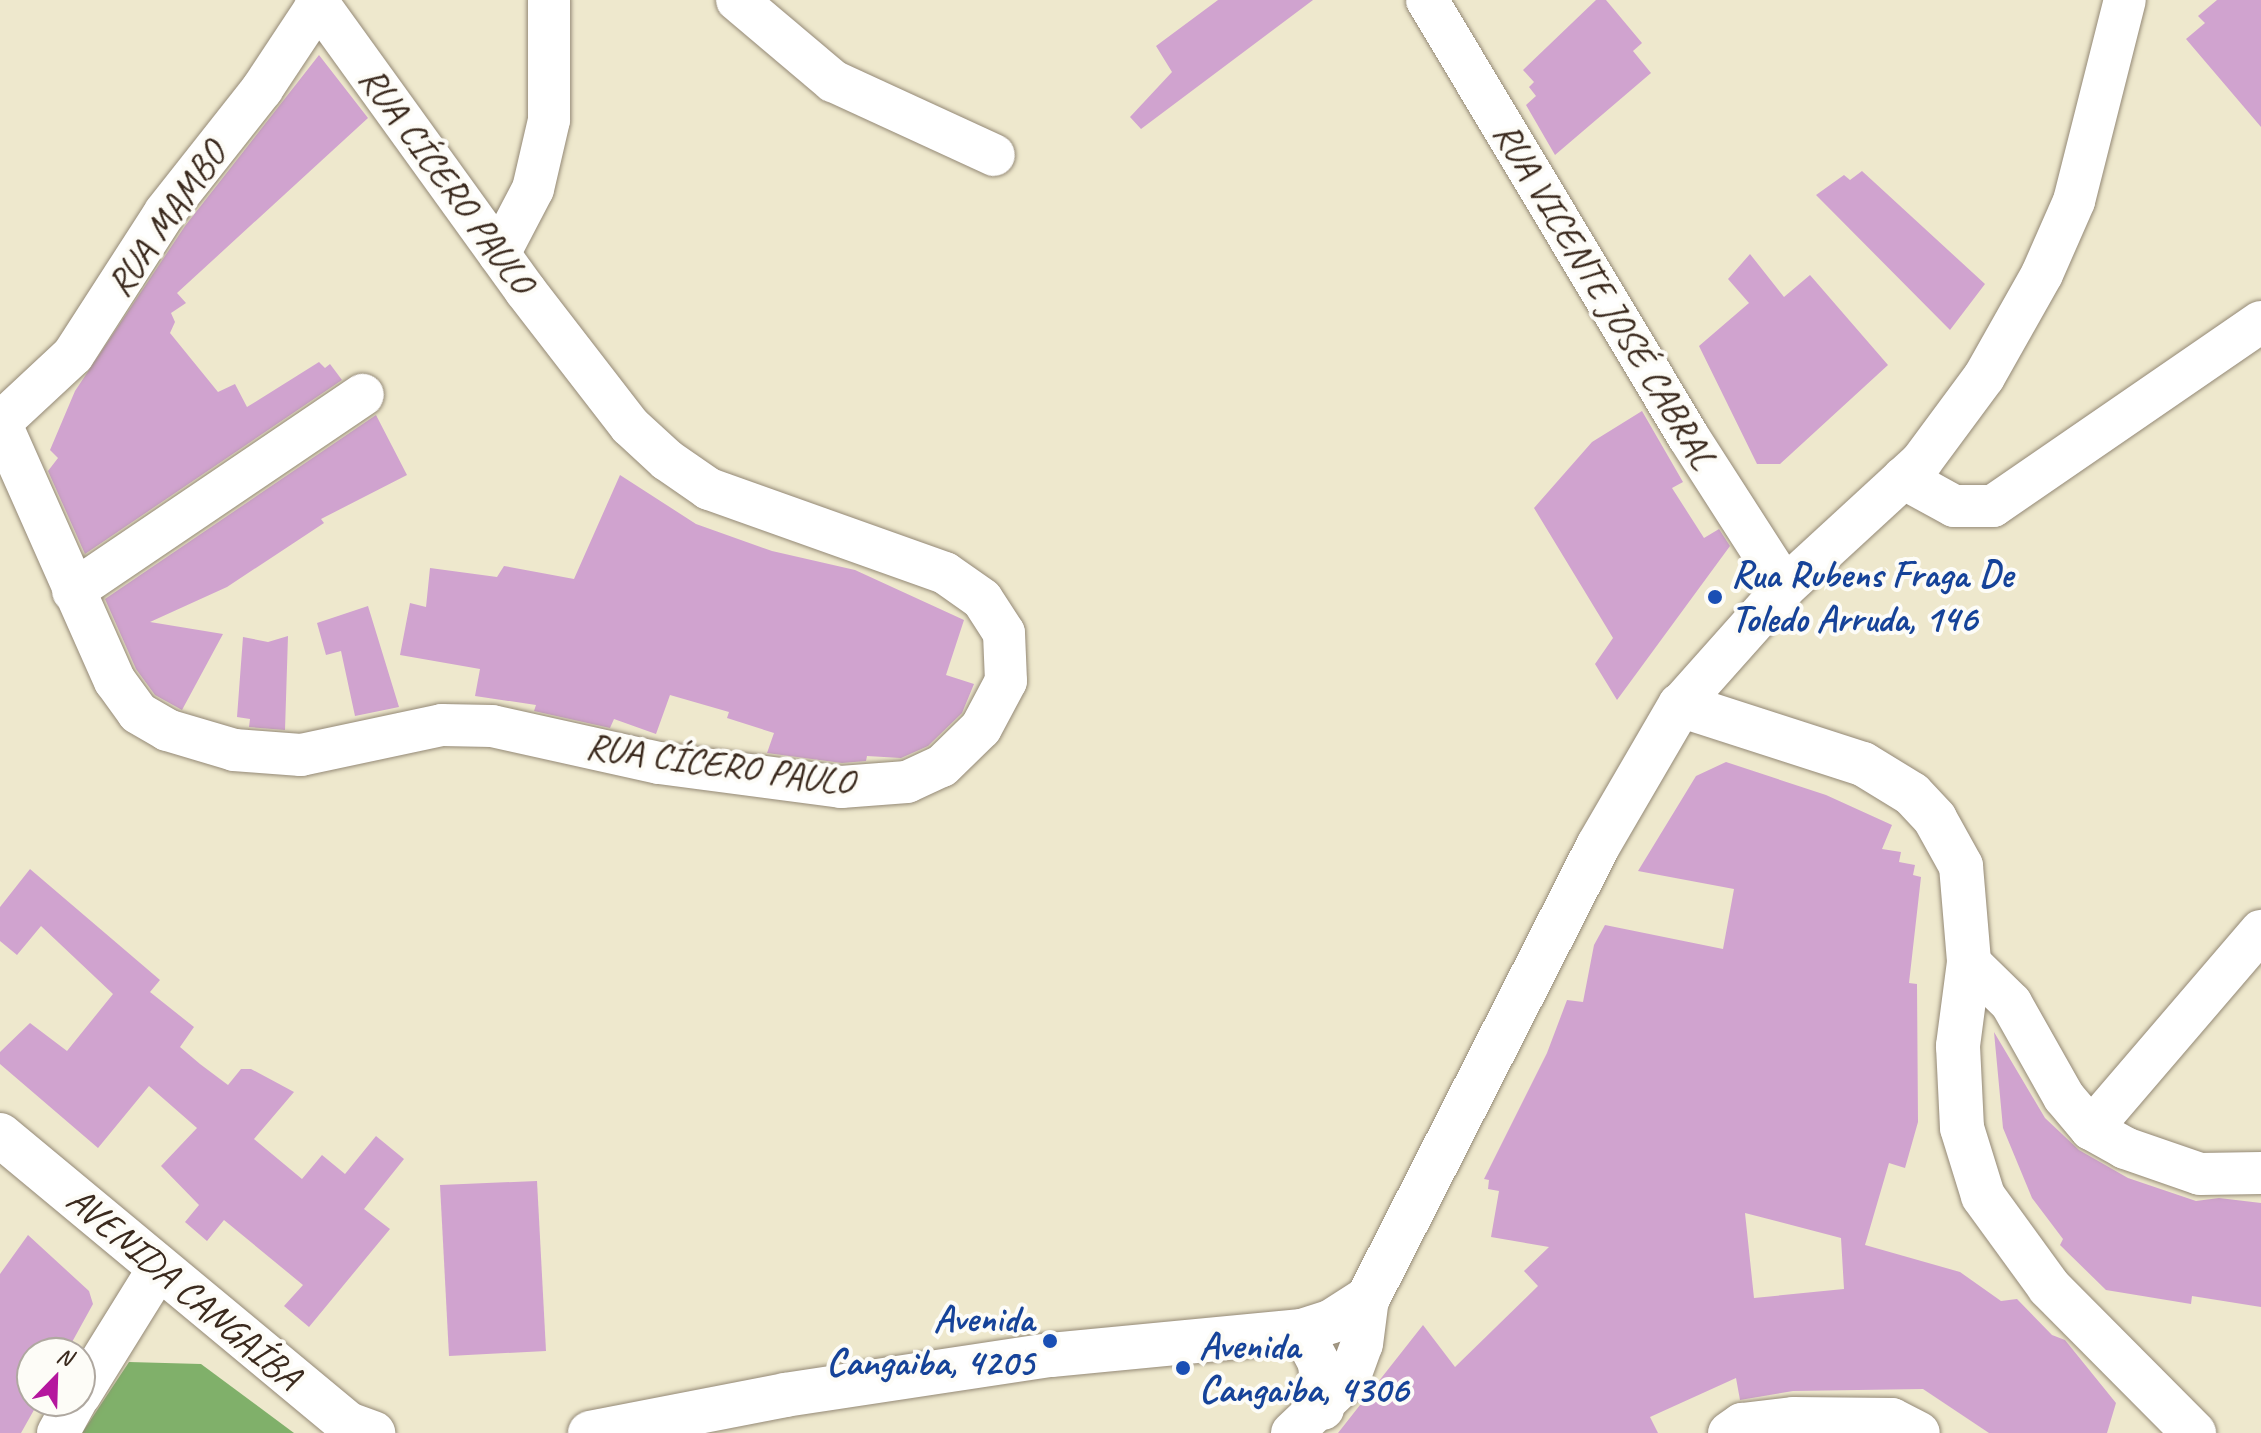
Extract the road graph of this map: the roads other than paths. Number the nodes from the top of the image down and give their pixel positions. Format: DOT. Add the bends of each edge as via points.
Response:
graph roads {
  1 [pos="549,0"];
  2 [pos="737,0"];
  3 [pos="1427,0"];
  4 [pos="2125,0"];
  5 [pos="318,2"];
  6 [pos="994,155"];
  7 [pos="499,254"];
  8 [pos="2261,322"];
  9 [pos="363,395"];
  10 [pos="0,423"];
  11 [pos="1903,478"];
  12 [pos="1785,587"];
  13 [pos="73,591"];
  14 [pos="1680,705"];
  15 [pos="2261,931"];
  16 [pos="1969,962"];
  17 [pos="2091,1129"];
  18 [pos="0,1135"];
  19 [pos="2261,1173"];
  20 [pos="158,1269"];
  21 [pos="1368,1298"];
  22 [pos="1302,1331"];
  23 [pos="96,1369"];
  24 [pos="1307,1421"];
  25 [pos="2191,1431"];
  26 [pos="373,1433"];
  27 [pos="590,1433"];
  28 [pos="1729,1433"];
  29 [pos="1919,1433"];
  1 -- 7 [label="street" via="549,120 533,189"];
  2 -- 6 [label="street" via="833,81"];
  3 -- 12 [label="street, RUA VICENTE JOSÉ CABRAL" via="1688,436"];
  4 -- 11 [label="street" via="2074,201 2042,274 1984,377"];
  5 -- 7 [label="street, RUA CÍCERO PAULO"];
  5 -- 10 [label="street, RUA MAMBO" via="262,89 165,212 73,355"];
  7 -- 13 [label="street, RUA CÍCERO PAULO" via="630,426 667,460 709,489 945,573 982,599 1004,633 1006,681 981,728 942,766 907,782 841,787 659,763 492,726 442,725 301,755 234,750 167,730 138,713 115,681"];
  8 -- 11 [label="street" via="1993,506 1954,506"];
  9 -- 13 [label="street"];
  10 -- 13 [label="street, RUA CÍCERO PAULO"];
  11 -- 12 [label="street"];
  12 -- 14 [label="street"];
  14 -- 16 [label="main road" via="1863,764 1912,794 1935,819 1961,866"];
  14 -- 21 [label="main road" via="1598,846"];
  15 -- 17 [label="street"];
  16 -- 17 [label="street" via="2011,1003 2064,1097"];
  16 -- 25 [label="main road" via="1958,1046 1962,1128 1983,1196 2049,1287"];
  17 -- 19 [label="street" via="2125,1148 2200,1174"];
  18 -- 20 [label="main road, AVENIDA CANGAÍBA"];
  20 -- 23 [label="street"];
  20 -- 26 [label="main road, AVENIDA CANGAÍBA" via="348,1424"];
  21 -- 22 [label="main road" via="1332,1321"];
  21 -- 24 [label="street" via="1362,1344 1349,1379"];
  22 -- 24 [label="street" via="1319,1363"];
  22 -- 27 [label="main road" via="1051,1355 785,1395"];
  28 -- 29 [label="street" via="1742,1424 1793,1418 1892,1419"];
}
